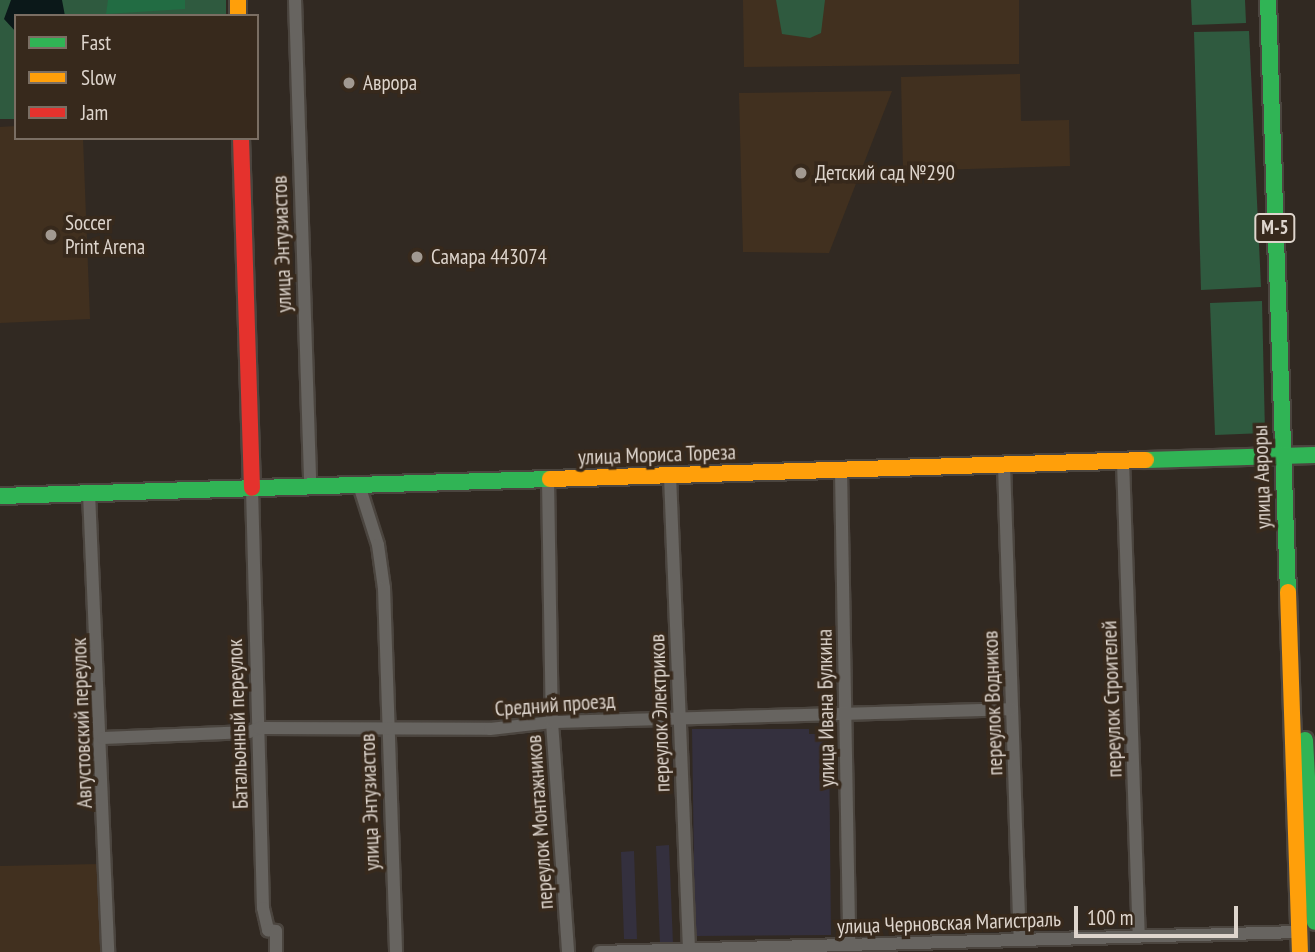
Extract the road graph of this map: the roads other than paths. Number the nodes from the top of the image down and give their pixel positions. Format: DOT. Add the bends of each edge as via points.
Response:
graph roads {
  1 [pos="295,0"];
  2 [pos="1268,0"];
  3 [pos="1280,0"];
  4 [pos="242,140"];
  5 [pos="1315,455"];
  6 [pos="1287,456"];
  7 [pos="1123,461"];
  8 [pos="1004,465"];
  9 [pos="841,470"];
  10 [pos="670,476"];
  11 [pos="548,480"];
  12 [pos="359,485"];
  13 [pos="310,487"];
  14 [pos="252,488"];
  15 [pos="89,494"];
  16 [pos="0,496"];
  17 [pos="1012,709"];
  18 [pos="845,715"];
  19 [pos="679,717"];
  20 [pos="552,722"];
  21 [pos="258,727"];
  22 [pos="389,728"];
  23 [pos="103,738"];
  24 [pos="1315,922"];
  25 [pos="1299,932"];
  26 [pos="1139,936"];
  27 [pos="1020,940"];
  28 [pos="849,945"];
  29 [pos="689,949"];
  30 [pos="108,952"];
  31 [pos="276,952"];
  32 [pos="396,952"];
  33 [pos="568,952"];
  34 [pos="600,952"];
  35 [pos="1300,952"];
  1 -- 13 [label="street, улица Энтузиастов"];
  2 -- 6 [label="main road, улица Авроры / М-5"];
  3 -- 6 [label="main road, улица Авроры / М-5"];
  4 -- 14 [label="main road, улица Энтузиастов"];
  5 -- 6 [label="main road, улица Мориса Тореза"];
  6 -- 7 [label="main road, улица Мориса Тореза"];
  6 -- 24 [label="main road, улица Авроры / М-5"];
  6 -- 25 [label="main road, улица Авроры / М-5"];
  7 -- 8 [label="main road, улица Мориса Тореза"];
  7 -- 26 [label="street, переулок Строителей"];
  8 -- 9 [label="main road, улица Мориса Тореза"];
  8 -- 17 [label="street, переулок Водников"];
  9 -- 10 [label="main road, улица Мориса Тореза"];
  9 -- 18 [label="street, улица Ивана Булкина"];
  10 -- 11 [label="main road, улица Мориса Тореза"];
  10 -- 19 [label="street, переулок Электриков"];
  11 -- 12 [label="main road, улица Мориса Тореза"];
  11 -- 20 [label="street, переулок Монтажников"];
  12 -- 13 [label="main road, улица Мориса Тореза"];
  12 -- 22 [label="street, улица Энтузиастов" via="382,566"];
  13 -- 14 [label="main road, улица Мориса Тореза"];
  14 -- 15 [label="main road, улица Мориса Тореза"];
  14 -- 21 [label="street, Батальонный переулок"];
  15 -- 16 [label="main road, улица Мориса Тореза"];
  15 -- 23 [label="street, Августовский переулок"];
  17 -- 18 [label="street, Средний проезд"];
  17 -- 27 [label="street, переулок Водников"];
  18 -- 19 [label="street, Средний проезд"];
  18 -- 28 [label="street, улица Ивана Булкина"];
  19 -- 20 [label="street, Средний проезд"];
  19 -- 29 [label="street, переулок Электриков"];
  20 -- 22 [label="street, Средний проезд" via="490,729"];
  20 -- 33 [label="street, переулок Монтажников"];
  21 -- 22 [label="street, Средний проезд"];
  21 -- 23 [label="street, Средний проезд" via="249,732"];
  21 -- 31 [label="street, Батальонный переулок" via="262,908 268,930 276,931"];
  22 -- 32 [label="street, улица Энтузиастов"];
  23 -- 30 [label="street, Августовский переулок"];
  25 -- 26 [label="street, улица Черновская Магистраль"];
  25 -- 35 [label="main road, улица Авроры / М-5"];
  26 -- 27 [label="street, улица Черновская Магистраль"];
  27 -- 28 [label="street, улица Черновская Магистраль"];
  28 -- 29 [label="street, улица Черновская Магистраль"];
  29 -- 34 [label="street, улица Черновская Магистраль"];
}
